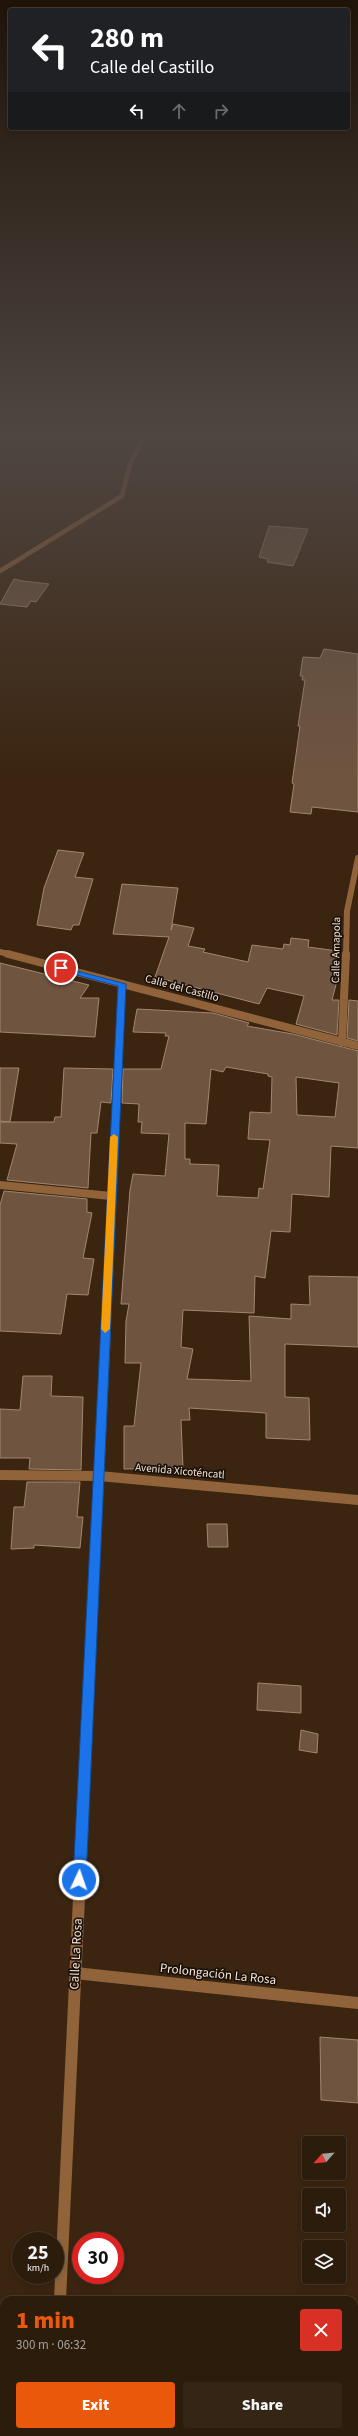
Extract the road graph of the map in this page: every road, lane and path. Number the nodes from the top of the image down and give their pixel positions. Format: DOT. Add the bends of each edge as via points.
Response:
graph roads {
  1 [pos="35,550"];
  2 [pos="0,571"];
  3 [pos="358,858"];
  4 [pos="0,952"];
  5 [pos="122,984"];
  6 [pos="342,1042"];
  7 [pos="358,1046"];
  8 [pos="0,1185"];
  9 [pos="111,1196"];
  10 [pos="0,1475"];
  11 [pos="99,1476"];
  12 [pos="358,1500"];
  13 [pos="74,1973"];
  14 [pos="358,2003"];
  15 [pos="60,2296"];
  1 -- 2 [label="street"];
  3 -- 6 [label="street, Calle Amapola" via="347,911 346,992"];
  4 -- 5 [label="street, Calle del Castillo"];
  5 -- 6 [label="street, Calle del Castillo"];
  5 -- 9 [label="street, Calle La Rosa"];
  6 -- 7 [label="street, Calle del Castillo"];
  8 -- 9 [label="street"];
  9 -- 11 [label="street, Calle La Rosa"];
  10 -- 11 [label="street, Avenida Xicoténcatl"];
  11 -- 12 [label="street, Avenida Xicoténcatl"];
  11 -- 13 [label="street, Calle La Rosa"];
  13 -- 14 [label="street, Prolongación La Rosa"];
  13 -- 15 [label="street, Calle La Rosa"];
}
